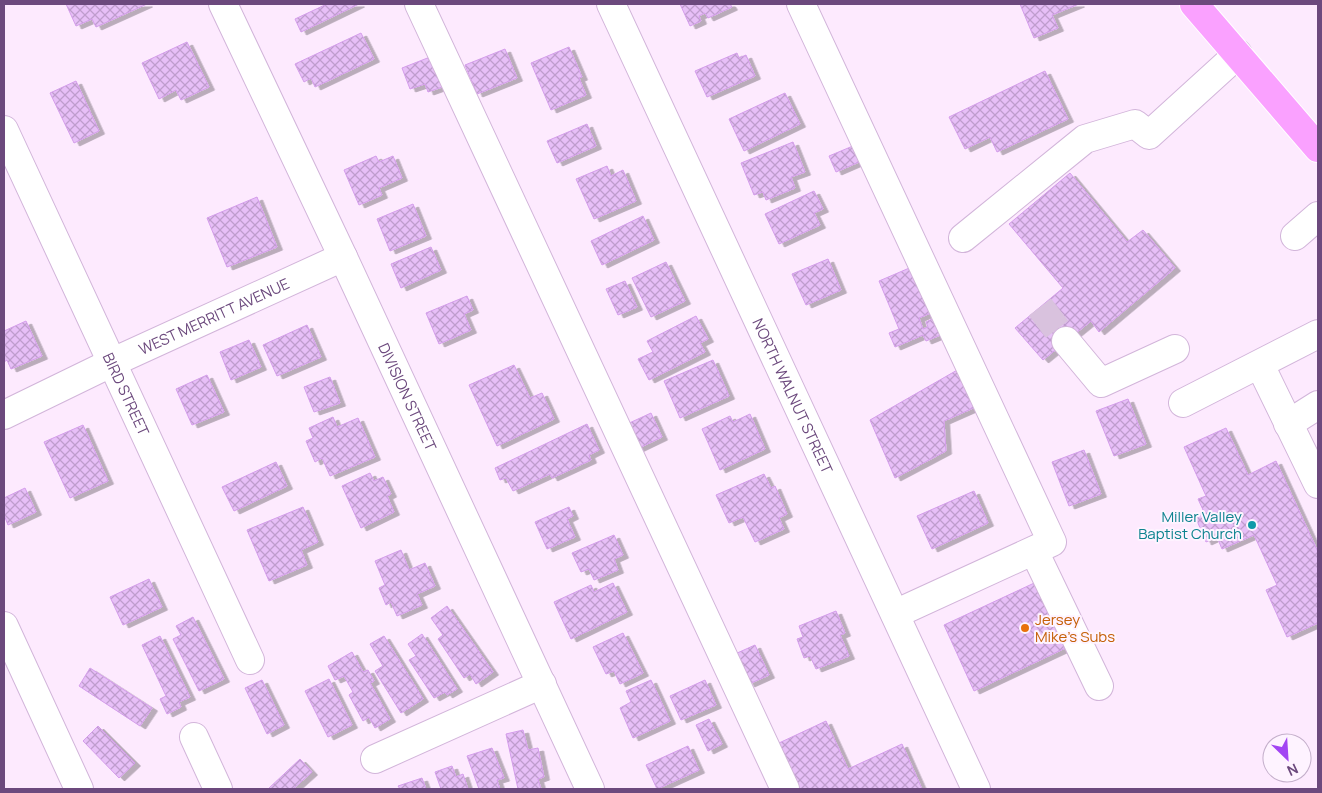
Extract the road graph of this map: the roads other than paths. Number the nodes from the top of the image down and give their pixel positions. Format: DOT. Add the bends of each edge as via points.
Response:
graph roads {
  1 [pos="223,4"];
  2 [pos="419,4"];
  3 [pos="611,4"];
  4 [pos="801,4"];
  5 [pos="1194,4"];
  6 [pos="1238,54"];
  7 [pos="4,130"];
  8 [pos="1318,148"];
  9 [pos="1318,216"];
  10 [pos="1295,236"];
  11 [pos="963,238"];
  12 [pos="343,258"];
  13 [pos="1318,334"];
  14 [pos="1066,341"];
  15 [pos="1175,349"];
  16 [pos="113,362"];
  17 [pos="1260,365"];
  18 [pos="1183,403"];
  19 [pos="1318,405"];
  20 [pos="4,414"];
  21 [pos="1288,424"];
  22 [pos="1318,484"];
  23 [pos="1034,551"];
  24 [pos="895,614"];
  25 [pos="4,626"];
  26 [pos="250,660"];
  27 [pos="542,684"];
  28 [pos="1099,686"];
  29 [pos="194,737"];
  30 [pos="375,759"];
  31 [pos="79,789"];
  32 [pos="218,789"];
  33 [pos="590,789"];
  34 [pos="785,789"];
  35 [pos="976,789"];
  1 -- 12 [label="street, DIVISION STREET"];
  2 -- 34 [label="street"];
  3 -- 24 [label="street, NORTH WALNUT STREET"];
  4 -- 23 [label="street" via="1052,542"];
  5 -- 6 [label="main road"];
  6 -- 8 [label="main road"];
  6 -- 11 [label="street" via="1149,135 1135,124 1085,139"];
  7 -- 16 [label="street, BIRD STREET"];
  9 -- 10 [label="street"];
  12 -- 16 [label="street, WEST MERRITT AVENUE"];
  12 -- 27 [label="street, DIVISION STREET"];
  13 -- 17 [label="street"];
  14 -- 15 [label="street" via="1101,383"];
  16 -- 20 [label="street, WEST MERRITT AVENUE"];
  16 -- 26 [label="street, BIRD STREET"];
  17 -- 18 [label="street"];
  17 -- 21 [label="street"];
  19 -- 21 [label="street"];
  21 -- 22 [label="street"];
  23 -- 24 [label="street"];
  23 -- 28 [label="street"];
  24 -- 35 [label="street, NORTH WALNUT STREET"];
  25 -- 31 [label="street"];
  27 -- 30 [label="street"];
  27 -- 33 [label="street, DIVISION STREET"];
  29 -- 32 [label="street"];
}
